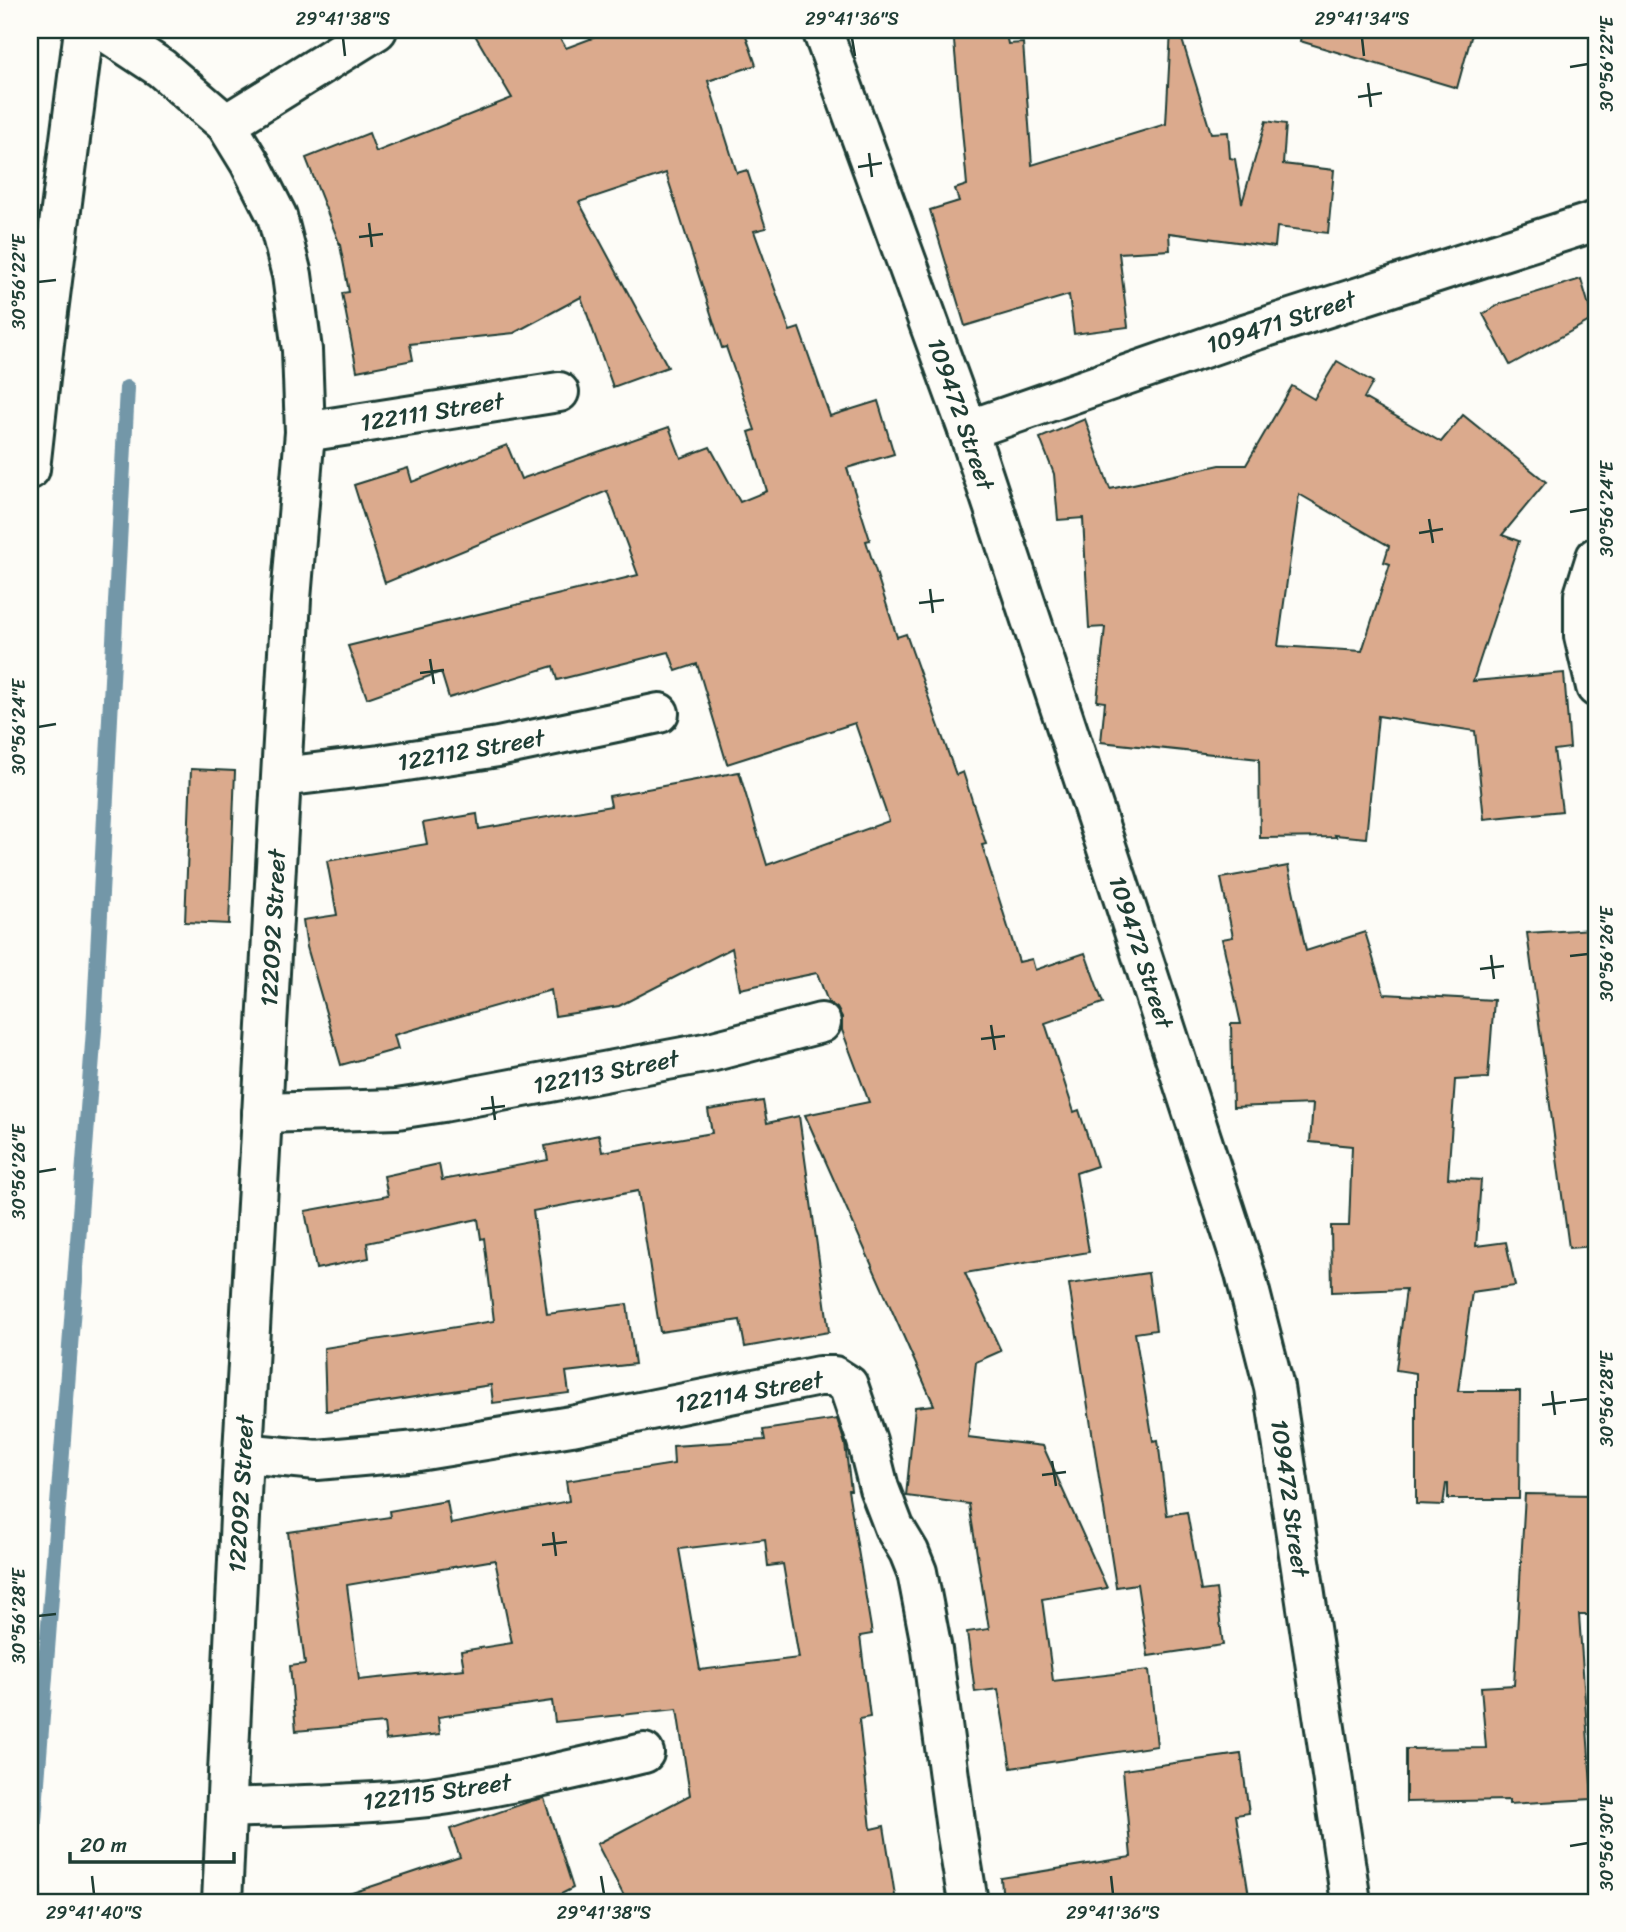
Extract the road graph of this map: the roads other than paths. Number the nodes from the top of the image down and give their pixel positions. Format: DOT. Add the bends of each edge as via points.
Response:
graph roads {
  1 [pos="84,30"];
  2 [pos="103,30"];
  3 [pos="377,30"];
  4 [pos="821,30"];
  5 [pos="226,124"];
  6 [pos="1596,221"];
  7 [pos="37,343"];
  8 [pos="559,392"];
  9 [pos="968,430"];
  10 [pos="305,432"];
  11 [pos="30,469"];
  12 [pos="1596,557"];
  13 [pos="1596,687"];
  14 [pos="659,713"];
  15 [pos="282,777"];
  16 [pos="821,1023"];
  17 [pos="262,1113"];
  18 [pos="243,1453"];
  19 [pos="644,1753"];
  20 [pos="227,1808"];
  21 [pos="222,1902"];
  22 [pos="968,1902"];
  23 [pos="1351,1902"];
  1 -- 7 [label="street"];
  2 -- 5 [label="street, 122092 Street" via="161,68"];
  3 -- 5 [label="street"];
  4 -- 9 [label="street, 109472 Street"];
  5 -- 10 [label="street, 122092 Street" via="277,216 292,275 302,349"];
  6 -- 9 [label="street, 109471 Street" via="1238,336"];
  7 -- 11 [label="street"];
  8 -- 10 [label="street, 122111 Street"];
  9 -- 23 [label="street, 109472 Street" via="1249,1286 1274,1387"];
  10 -- 15 [label="street, 122092 Street"];
  12 -- 13 [label="street" via="1584,594 1584,636"];
  14 -- 15 [label="street, 122112 Street" via="498,747"];
  15 -- 17 [label="street, 122092 Street"];
  16 -- 17 [label="street, 122113 Street" via="710,1052 443,1102 370,1110"];
  17 -- 18 [label="street, 122092 Street"];
  18 -- 20 [label="street, 122092 Street"];
  18 -- 22 [label="street, 122114 Street" via="317,1460 418,1451 834,1376 848,1385 878,1488 917,1572"];
  19 -- 20 [label="street, 122115 Street" via="430,1797"];
  20 -- 21 [label="street, 122092 Street"];
}
